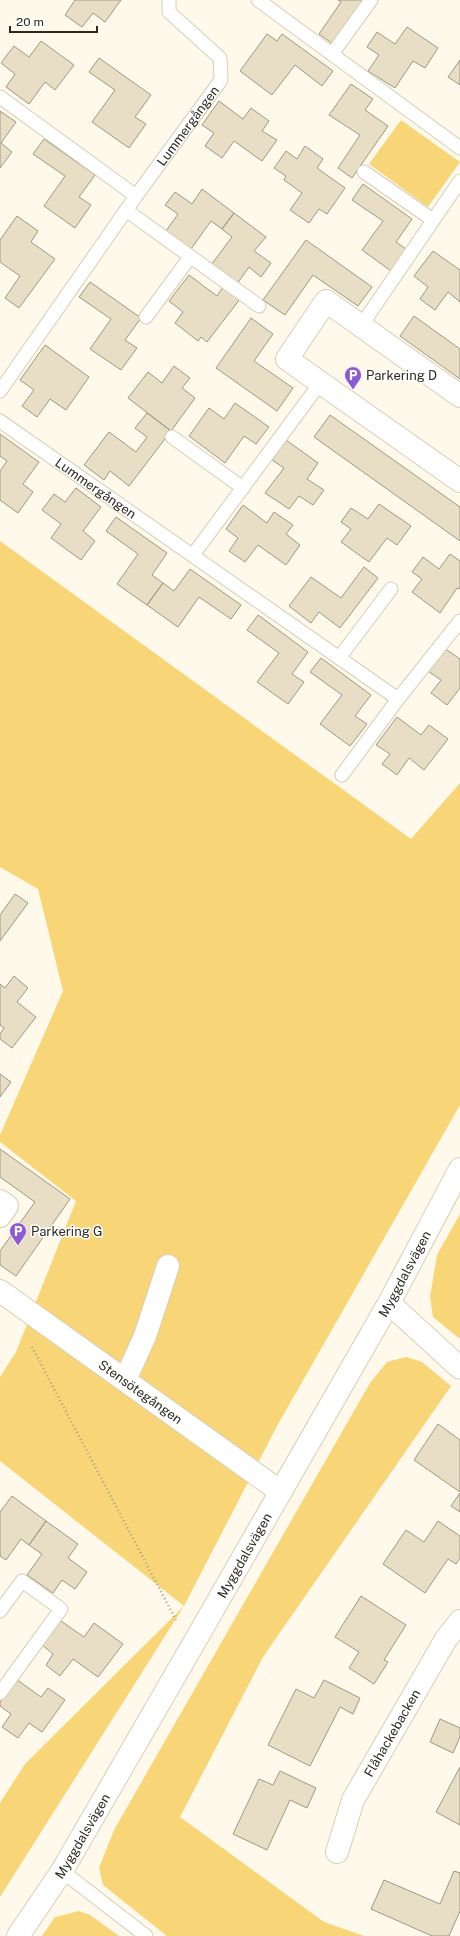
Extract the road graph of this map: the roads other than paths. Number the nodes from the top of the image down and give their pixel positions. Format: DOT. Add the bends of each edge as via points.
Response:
graph roads {
  1 [pos="169,0"];
  2 [pos="258,0"];
  3 [pos="371,0"];
  4 [pos="332,54"];
  5 [pos="0,97"];
  6 [pos="460,148"];
  7 [pos="364,172"];
  8 [pos="460,181"];
  9 [pos="136,196"];
  10 [pos="126,210"];
  11 [pos="433,220"];
  12 [pos="190,257"];
  13 [pos="259,306"];
  14 [pos="146,316"];
  15 [pos="361,326"];
  16 [pos="321,382"];
  17 [pos="0,390"];
  18 [pos="460,396"];
  19 [pos="0,421"];
  20 [pos="172,437"];
  21 [pos="460,480"];
  22 [pos="243,488"];
  23 [pos="193,555"];
  24 [pos="391,589"];
  25 [pos="460,621"];
  26 [pos="339,658"];
  27 [pos="398,699"];
  28 [pos="342,775"];
  29 [pos="460,1169"];
  30 [pos="0,1201"];
  31 [pos="0,1216"];
  32 [pos="168,1266"];
  33 [pos="0,1291"];
  34 [pos="389,1303"];
  35 [pos="460,1368"];
  36 [pos="125,1380"];
  37 [pos="281,1492"];
  38 [pos="0,1611"];
  39 [pos="460,1621"];
  40 [pos="0,1693"];
  41 [pos="337,1852"];
  42 [pos="62,1871"];
  43 [pos="18,1936"];
  44 [pos="146,1936"];
  1 -- 9 [label="lane, Lummergången" via="169,12 220,58 221,80"];
  2 -- 4 [label="lane"];
  3 -- 4 [label="lane"];
  4 -- 6 [label="lane"];
  5 -- 9 [label="lane"];
  7 -- 11 [label="lane"];
  8 -- 11 [label="lane"];
  9 -- 10 [label="lane, Lummergången"];
  10 -- 12 [label="lane"];
  10 -- 17 [label="lane, Lummergången"];
  11 -- 15 [label="lane"];
  12 -- 13 [label="lane"];
  12 -- 14 [label="lane"];
  15 -- 16 [label="street" via="326,301 287,359"];
  15 -- 18 [label="street"];
  16 -- 21 [label="street"];
  16 -- 22 [label="lane"];
  19 -- 23 [label="lane, Lummergången"];
  20 -- 22 [label="lane"];
  22 -- 23 [label="lane"];
  23 -- 26 [label="lane, Lummergången"];
  24 -- 26 [label="lane"];
  25 -- 27 [label="lane"];
  26 -- 27 [label="lane, Lummergången"];
  27 -- 28 [label="lane"];
  29 -- 34 [label="street, Myggdalsvägen"];
  30 -- 31 [label="street" via="7,1206"];
  32 -- 36 [label="street" via="145,1336"];
  33 -- 36 [label="street, Stensötegången"];
  34 -- 35 [label="street"];
  34 -- 37 [label="street, Myggdalsvägen"];
  36 -- 37 [label="street, Stensötegången"];
  37 -- 42 [label="street, Myggdalsvägen"];
  38 -- 40 [label="lane" via="22,1581 61,1609"];
  39 -- 41 [label="street, Flåhackebacken" via="446,1639 353,1800"];
  42 -- 43 [label="street, Myggdalsvägen"];
  42 -- 44 [label="lane"];
}
